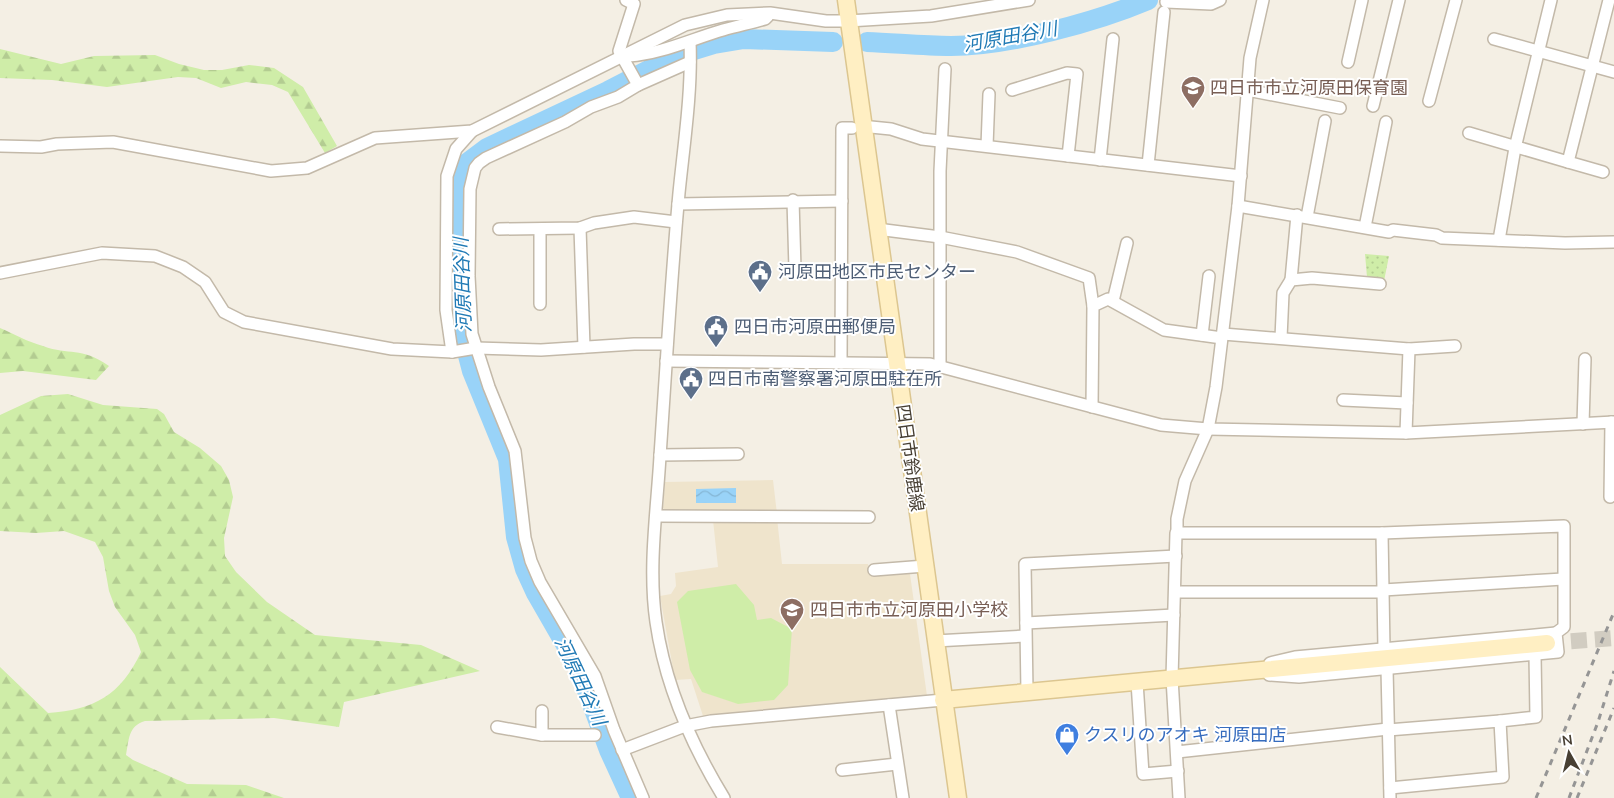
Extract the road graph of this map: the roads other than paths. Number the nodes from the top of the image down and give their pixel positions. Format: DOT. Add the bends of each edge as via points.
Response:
graph roads {
  1 [pos="626,0"];
  2 [pos="1029,0"];
  3 [pos="1220,0"];
  4 [pos="1263,0"];
  5 [pos="1362,0"];
  6 [pos="1399,0"];
  7 [pos="1456,0"];
  8 [pos="1551,0"];
  9 [pos="1609,0"];
  10 [pos="847,11"];
  11 [pos="770,13"];
  12 [pos="1494,38"];
  13 [pos="1113,39"];
  14 [pos="690,44"];
  15 [pos="1538,52"];
  16 [pos="624,57"];
  17 [pos="690,61"];
  18 [pos="1348,62"];
  19 [pos="1592,68"];
  20 [pos="945,69"];
  21 [pos="1614,72"];
  22 [pos="638,84"];
  23 [pos="1012,90"];
  24 [pos="1247,90"];
  25 [pos="989,94"];
  26 [pos="1428,100"];
  27 [pos="1373,106"];
  28 [pos="1340,108"];
  29 [pos="1325,121"];
  30 [pos="1386,122"];
  31 [pos="871,127"];
  32 [pos="852,128"];
  33 [pos="472,131"];
  34 [pos="1469,134"];
  35 [pos="940,141"];
  36 [pos="0,146"];
  37 [pos="987,146"];
  38 [pos="1515,148"];
  39 [pos="1068,156"];
  40 [pos="1100,160"];
  41 [pos="1568,162"];
  42 [pos="1148,165"];
  43 [pos="1603,172"];
  44 [pos="1241,176"];
  45 [pos="793,200"];
  46 [pos="842,201"];
  47 [pos="678,204"];
  48 [pos="1238,206"];
  49 [pos="1302,216"];
  50 [pos="676,222"];
  51 [pos="1365,227"];
  52 [pos="580,228"];
  53 [pos="540,229"];
  54 [pos="877,229"];
  55 [pos="499,230"];
  56 [pos="940,237"];
  57 [pos="1499,240"];
  58 [pos="1614,242"];
  59 [pos="1128,243"];
  60 [pos="795,269"];
  61 [pos="0,273"];
  62 [pos="1208,276"];
  63 [pos="1291,280"];
  64 [pos="1380,284"];
  65 [pos="1113,301"];
  66 [pos="540,304"];
  67 [pos="1093,306"];
  68 [pos="1202,335"];
  69 [pos="1222,336"];
  70 [pos="1281,338"];
  71 [pos="667,344"];
  72 [pos="1455,346"];
  73 [pos="584,347"];
  74 [pos="473,349"];
  75 [pos="1409,349"];
  76 [pos="455,352"];
  77 [pos="1586,359"];
  78 [pos="666,361"];
  79 [pos="841,363"];
  80 [pos="896,364"];
  81 [pos="940,366"];
  82 [pos="1343,400"];
  83 [pos="1407,403"];
  84 [pos="1092,407"];
  85 [pos="1612,422"];
  86 [pos="1583,424"];
  87 [pos="1208,429"];
  88 [pos="1406,433"];
  89 [pos="738,454"];
  90 [pos="660,455"];
  91 [pos="1610,497"];
  92 [pos="656,516"];
  93 [pos="870,517"];
  94 [pos="1177,533"];
  95 [pos="1382,534"];
  96 [pos="1176,556"];
  97 [pos="925,566"];
  98 [pos="874,570"];
  99 [pos="1564,580"];
  100 [pos="1383,591"];
  101 [pos="1175,592"];
  102 [pos="1174,615"];
  103 [pos="1026,623"];
  104 [pos="1026,636"];
  105 [pos="1552,638"];
  106 [pos="935,641"];
  107 [pos="1384,649"];
  108 [pos="1535,655"];
  109 [pos="1386,669"];
  110 [pos="1243,670"];
  111 [pos="1172,678"];
  112 [pos="1137,682"];
  113 [pos="1027,692"];
  114 [pos="944,700"];
  115 [pos="889,705"];
  116 [pos="542,711"];
  117 [pos="1500,720"];
  118 [pos="685,726"];
  119 [pos="497,727"];
  120 [pos="1388,729"];
  121 [pos="595,735"];
  122 [pos="542,736"];
  123 [pos="622,750"];
  124 [pos="1177,752"];
  125 [pos="897,764"];
  126 [pos="842,770"];
  127 [pos="1178,772"];
  128 [pos="1390,793"];
  129 [pos="643,798"];
  130 [pos="724,798"];
  131 [pos="903,798"];
  132 [pos="958,798"];
  133 [pos="1179,798"];
  1 -- 16 [label="street" via="634,4 619,51"];
  2 -- 10 [label="street" via="931,16"];
  3 -- 42 [label="street" via="1211,4 1165,7"];
  4 -- 24 [label="street" via="1250,58"];
  5 -- 18 [label="street"];
  6 -- 27 [label="street"];
  7 -- 26 [label="street"];
  8 -- 15 [label="street"];
  9 -- 19 [label="street"];
  10 -- 11 [label="street" via="826,21"];
  10 -- 54 [label="main road, 四日市鈴鹿線"];
  11 -- 14 [label="street" via="765,20 722,30"];
  11 -- 16 [label="street" via="726,15 688,24"];
  12 -- 15 [label="street"];
  13 -- 40 [label="street"];
  14 -- 16 [label="street"];
  14 -- 17 [label="street"];
  15 -- 19 [label="street"];
  15 -- 38 [label="street"];
  16 -- 22 [label="street"];
  16 -- 33 [label="street"];
  17 -- 22 [label="street"];
  17 -- 47 [label="street"];
  19 -- 21 [label="street"];
  19 -- 41 [label="street"];
  20 -- 35 [label="street"];
  22 -- 74 [label="street" via="618,97 486,158 475,168 470,189 468,276"];
  23 -- 39 [label="street" via="1067,73 1077,74"];
  24 -- 28 [label="street"];
  24 -- 44 [label="street"];
  25 -- 37 [label="street"];
  29 -- 49 [label="street"];
  30 -- 51 [label="street"];
  31 -- 35 [label="street"];
  32 -- 46 [label="street" via="842,128"];
  33 -- 36 [label="street" via="375,138 307,168 271,171 113,142"];
  33 -- 76 [label="street" via="456,149 447,176 446,310"];
  34 -- 38 [label="street"];
  35 -- 37 [label="street"];
  35 -- 56 [label="street"];
  37 -- 39 [label="street"];
  38 -- 41 [label="street"];
  38 -- 57 [label="street"];
  39 -- 40 [label="street"];
  40 -- 42 [label="street"];
  41 -- 43 [label="street"];
  42 -- 44 [label="street"];
  44 -- 48 [label="street"];
  45 -- 46 [label="street"];
  45 -- 47 [label="street"];
  45 -- 60 [label="street"];
  46 -- 79 [label="street"];
  47 -- 50 [label="street"];
  48 -- 49 [label="street"];
  48 -- 69 [label="street"];
  49 -- 51 [label="street"];
  49 -- 63 [label="street"];
  50 -- 52 [label="street" via="634,217"];
  50 -- 71 [label="street"];
  51 -- 57 [label="street" via="1442,238"];
  52 -- 53 [label="street"];
  52 -- 73 [label="street"];
  53 -- 55 [label="street"];
  53 -- 66 [label="street"];
  54 -- 56 [label="street"];
  54 -- 80 [label="main road, 四日市鈴鹿線"];
  56 -- 67 [label="street" via="1017,252 1089,278"];
  56 -- 81 [label="street"];
  57 -- 58 [label="street"];
  59 -- 65 [label="street"];
  61 -- 76 [label="street" via="102,253 155,256 183,267 205,282 224,312 244,322 392,349"];
  62 -- 68 [label="street"];
  63 -- 64 [label="street" via="1312,278"];
  63 -- 70 [label="street" via="1283,292"];
  65 -- 67 [label="street" via="1108,299"];
  65 -- 68 [label="street" via="1164,330"];
  67 -- 84 [label="street"];
  68 -- 69 [label="street"];
  69 -- 70 [label="street"];
  69 -- 87 [label="street"];
  70 -- 75 [label="street"];
  71 -- 73 [label="street"];
  71 -- 78 [label="street"];
  72 -- 75 [label="street"];
  73 -- 74 [label="street"];
  74 -- 76 [label="street"];
  74 -- 123 [label="street" via="515,451 525,538 531,561 595,676"];
  75 -- 83 [label="street"];
  77 -- 86 [label="street"];
  78 -- 79 [label="street"];
  78 -- 90 [label="street"];
  79 -- 80 [label="street"];
  80 -- 81 [label="street"];
  80 -- 97 [label="main road, 四日市鈴鹿線"];
  81 -- 84 [label="street"];
  82 -- 83 [label="street"];
  83 -- 88 [label="street"];
  84 -- 87 [label="street" via="1161,425"];
  85 -- 86 [label="street"];
  85 -- 91 [label="street"];
  86 -- 88 [label="street"];
  87 -- 88 [label="street"];
  87 -- 94 [label="street" via="1185,481"];
  89 -- 90 [label="street"];
  90 -- 92 [label="street"];
  92 -- 93 [label="street"];
  92 -- 118 [label="street" via="653,581 656,622 663,659"];
  94 -- 95 [label="street"];
  94 -- 96 [label="street"];
  95 -- 99 [label="street" via="1564,526"];
  95 -- 100 [label="street"];
  96 -- 101 [label="street"];
  96 -- 103 [label="street" via="1025,564"];
  97 -- 98 [label="street"];
  97 -- 106 [label="main road, 四日市鈴鹿線"];
  99 -- 100 [label="street"];
  99 -- 105 [label="street" via="1564,627"];
  100 -- 101 [label="street"];
  100 -- 107 [label="street"];
  101 -- 102 [label="street"];
  102 -- 103 [label="street"];
  102 -- 111 [label="street"];
  103 -- 104 [label="street"];
  104 -- 106 [label="street"];
  104 -- 113 [label="street"];
  105 -- 107 [label="street"];
  105 -- 108 [label="street" via="1558,652"];
  105 -- 110 [label="main road"];
  106 -- 114 [label="main road, 四日市鈴鹿線"];
  107 -- 110 [label="street" via="1295,657"];
  108 -- 109 [label="street"];
  108 -- 117 [label="street" via="1536,717"];
  109 -- 110 [label="street" via="1299,677"];
  109 -- 120 [label="street"];
  110 -- 111 [label="main road"];
  111 -- 112 [label="main road"];
  111 -- 124 [label="street"];
  112 -- 113 [label="main road"];
  112 -- 127 [label="street" via="1143,774"];
  113 -- 114 [label="main road"];
  114 -- 115 [label="street"];
  114 -- 132 [label="main road, 四日市鈴鹿線"];
  115 -- 118 [label="street"];
  115 -- 125 [label="street"];
  116 -- 122 [label="street"];
  117 -- 120 [label="street"];
  117 -- 128 [label="street" via="1503,777"];
  118 -- 123 [label="street"];
  118 -- 130 [label="street"];
  119 -- 122 [label="street"];
  120 -- 124 [label="street"];
  120 -- 128 [label="street"];
  121 -- 122 [label="street"];
  123 -- 129 [label="street"];
  124 -- 127 [label="street"];
  125 -- 126 [label="street"];
  125 -- 131 [label="street"];
  127 -- 133 [label="street"];
}
